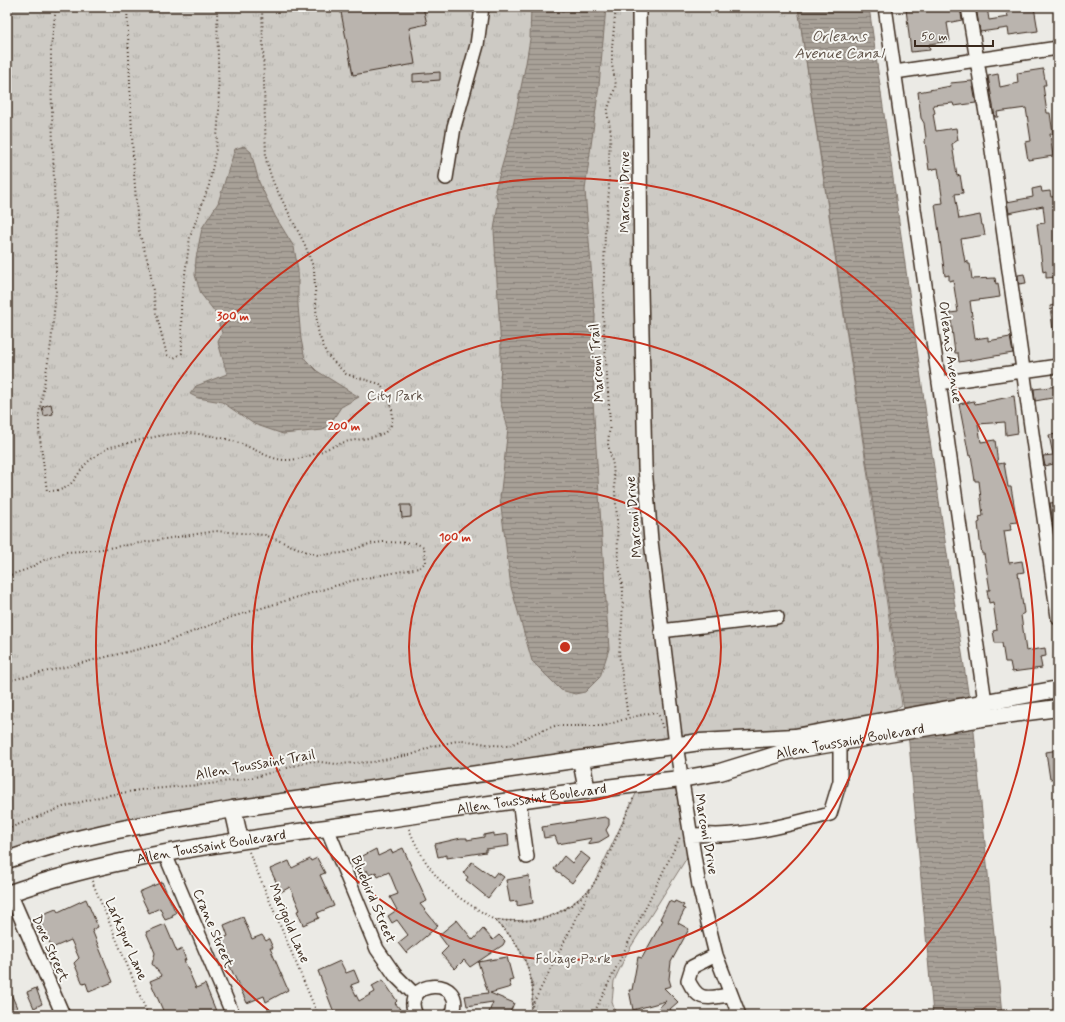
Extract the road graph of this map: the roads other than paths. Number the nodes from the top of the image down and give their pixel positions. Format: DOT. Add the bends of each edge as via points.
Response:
graph roads {
  1 [pos="482,7"];
  2 [pos="639,7"];
  3 [pos="885,7"];
  4 [pos="968,7"];
  5 [pos="1058,48"];
  6 [pos="976,60"];
  7 [pos="895,72"];
  8 [pos="446,178"];
  9 [pos="1058,366"];
  10 [pos="1023,371"];
  11 [pos="939,383"];
  12 [pos="777,617"];
  13 [pos="1058,617"];
  14 [pos="661,631"];
  15 [pos="1052,690"];
  16 [pos="982,708"];
  17 [pos="1053,709"];
  18 [pos="895,726"];
  19 [pos="840,742"];
  20 [pos="676,745"];
  21 [pos="581,760"];
  22 [pos="681,779"];
  23 [pos="587,791"];
  24 [pos="519,800"];
  25 [pos="233,809"];
  26 [pos="327,828"];
  27 [pos="691,835"];
  28 [pos="242,840"];
  29 [pos="164,854"];
  30 [pos="527,857"];
  31 [pos="7,860"];
  32 [pos="9,894"];
  33 [pos="716,955"];
  34 [pos="731,995"];
  35 [pos="416,996"];
  36 [pos="63,1015"];
  37 [pos="234,1015"];
  38 [pos="416,1015"];
  39 [pos="452,1015"];
  40 [pos="739,1015"];
  1 -- 8 [label="street" via="477,45 454,127"];
  2 -- 14 [label="street, Marconi Drive" via="640,290 645,467"];
  3 -- 7 [label="street, Orleans Avenue"];
  4 -- 6 [label="street"];
  5 -- 6 [label="street"];
  6 -- 7 [label="street"];
  6 -- 10 [label="street" via="991,143"];
  7 -- 11 [label="street, Orleans Avenue"];
  9 -- 10 [label="street"];
  10 -- 11 [label="street"];
  10 -- 13 [label="street"];
  11 -- 16 [label="street, Orleans Avenue"];
  12 -- 14 [label="street"];
  14 -- 20 [label="street, Marconi Drive"];
  15 -- 16 [label="main road, Allen Toussaint Boulevard"];
  15 -- 17 [label="main road"];
  16 -- 17 [label="main road, Allen Toussaint Boulevard"];
  16 -- 18 [label="main road, Allen Toussaint Boulevard"];
  18 -- 19 [label="main road, Allen Toussaint Boulevard"];
  18 -- 20 [label="main road, Allen Toussaint Boulevard" via="766,740 706,741"];
  19 -- 22 [label="main road, Allen Toussaint Boulevard" via="788,751 720,772"];
  19 -- 27 [label="street" via="840,781 830,814 733,835"];
  20 -- 21 [label="main road, Allen Toussaint Boulevard"];
  20 -- 22 [label="street, Marconi Drive"];
  21 -- 23 [label="main road"];
  21 -- 25 [label="main road, Allen Toussaint Boulevard"];
  22 -- 23 [label="main road, Allen Toussaint Boulevard"];
  22 -- 27 [label="street, Marconi Drive"];
  23 -- 24 [label="main road, Allen Toussaint Boulevard"];
  24 -- 26 [label="main road, Allen Toussaint Boulevard"];
  24 -- 30 [label="street"];
  25 -- 28 [label="main road"];
  25 -- 31 [label="main road, Allen Toussaint Boulevard" via="98,835"];
  26 -- 28 [label="main road, Allen Toussaint Boulevard"];
  26 -- 35 [label="street, Bluebird Street" via="377,949 395,975"];
  27 -- 33 [label="street, Marconi Drive" via="699,886"];
  28 -- 29 [label="main road, Allen Toussaint Boulevard"];
  29 -- 32 [label="main road, Allen Toussaint Boulevard" via="88,871"];
  29 -- 37 [label="street, Crane Street"];
  32 -- 36 [label="street, Dove Street"];
  33 -- 34 [label="street, Marconi Drive"];
  33 -- 34 [label="street" via="692,967 688,980 693,992 704,998"];
  34 -- 40 [label="street, Marconi Drive"];
  35 -- 38 [label="street" via="413,1005"];
  35 -- 39 [label="street" via="423,988 429,986 443,987 452,997"];
}
